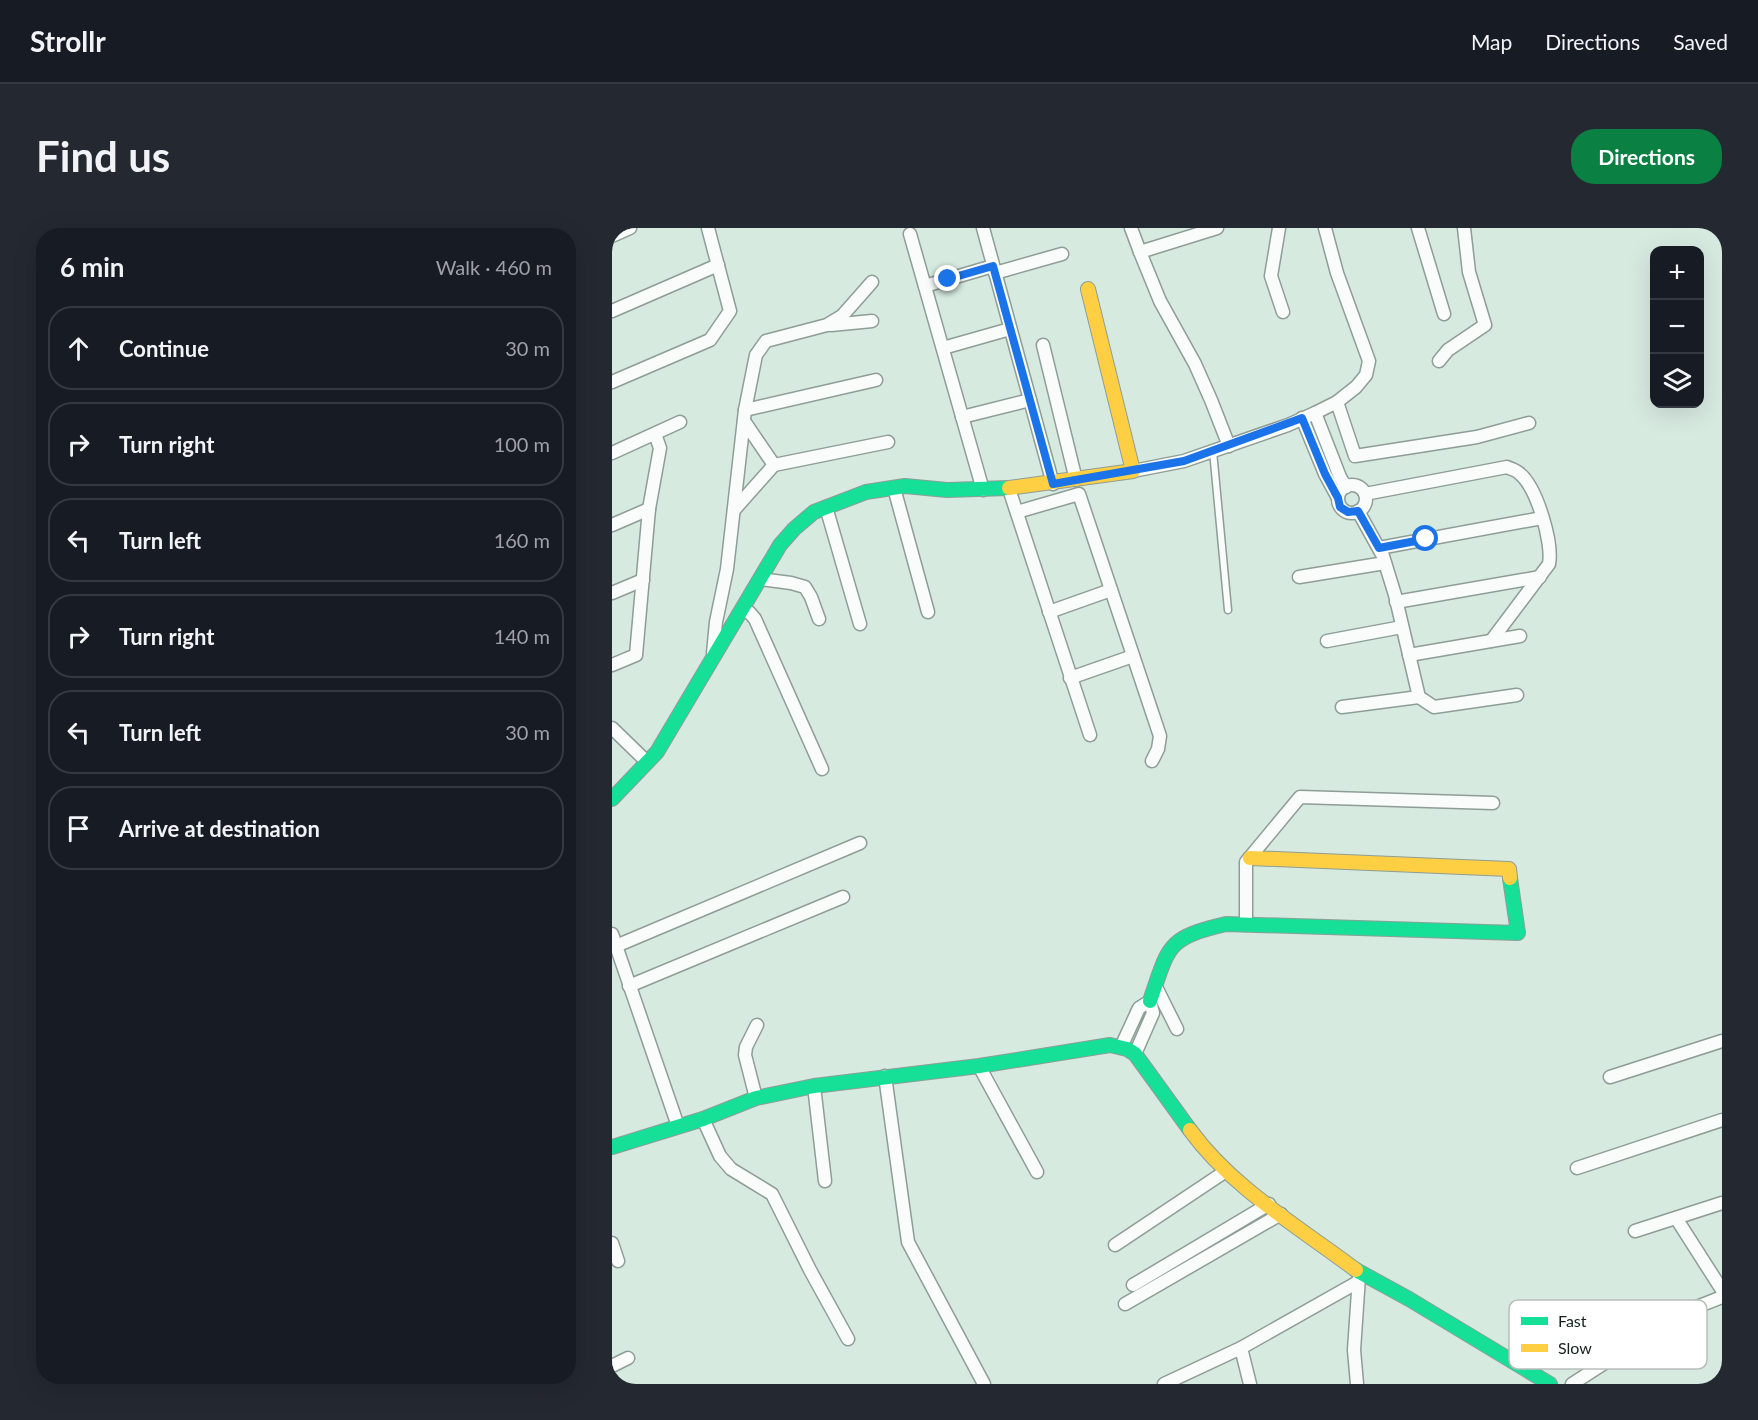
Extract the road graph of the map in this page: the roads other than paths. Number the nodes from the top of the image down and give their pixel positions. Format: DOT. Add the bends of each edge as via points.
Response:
graph roads {
  1 [pos="630,228"];
  2 [pos="708,228"];
  3 [pos="982,228"];
  4 [pos="1131,228"];
  5 [pos="1217,228"];
  6 [pos="1279,228"];
  7 [pos="1325,228"];
  8 [pos="1418,228"];
  9 [pos="1464,228"];
  10 [pos="910,234"];
  11 [pos="612,236"];
  12 [pos="1140,252"];
  13 [pos="1062,254"];
  14 [pos="718,265"];
  15 [pos="994,269"];
  16 [pos="872,282"];
  17 [pos="925,286"];
  18 [pos="1088,289"];
  19 [pos="612,311"];
  20 [pos="1283,312"];
  21 [pos="1444,314"];
  22 [pos="872,321"];
  23 [pos="821,326"];
  24 [pos="1010,329"];
  25 [pos="1043,345"];
  26 [pos="943,348"];
  27 [pos="1439,361"];
  28 [pos="876,380"];
  29 [pos="612,382"];
  30 [pos="1030,400"];
  31 [pos="1337,402"];
  32 [pos="1315,413"];
  33 [pos="745,416"];
  34 [pos="963,417"];
  35 [pos="1302,418"];
  36 [pos="680,422"];
  37 [pos="1529,423"];
  38 [pos="655,434"];
  39 [pos="888,442"];
  40 [pos="1229,446"];
  41 [pos="1213,451"];
  42 [pos="612,453"];
  43 [pos="774,465"];
  44 [pos="1133,471"];
  45 [pos="1076,480"];
  46 [pos="1053,484"];
  47 [pos="1346,487"];
  48 [pos="894,488"];
  49 [pos="1009,489"];
  50 [pos="983,490"];
  51 [pos="1365,494"];
  52 [pos="1338,498"];
  53 [pos="826,507"];
  54 [pos="650,509"];
  55 [pos="734,510"];
  56 [pos="1358,511"];
  57 [pos="1017,512"];
  58 [pos="1542,518"];
  59 [pos="612,525"];
  60 [pos="1379,548"];
  61 [pos="1385,562"];
  62 [pos="1540,577"];
  63 [pos="1299,578"];
  64 [pos="760,579"];
  65 [pos="643,580"];
  66 [pos="1111,590"];
  67 [pos="612,593"];
  68 [pos="1396,602"];
  69 [pos="1228,610"];
  70 [pos="741,611"];
  71 [pos="928,612"];
  72 [pos="1049,612"];
  73 [pos="819,619"];
  74 [pos="860,624"];
  75 [pos="1402,627"];
  76 [pos="1520,636"];
  77 [pos="1327,640"];
  78 [pos="1491,641"];
  79 [pos="1409,655"];
  80 [pos="1133,656"];
  81 [pos="712,659"];
  82 [pos="612,665"];
  83 [pos="1070,678"];
  84 [pos="1517,694"];
  85 [pos="1419,697"];
  86 [pos="1342,707"];
  87 [pos="612,728"];
  88 [pos="1090,735"];
  89 [pos="1152,760"];
  90 [pos="648,762"];
  91 [pos="822,769"];
  92 [pos="612,799"];
  93 [pos="1493,803"];
  94 [pos="860,843"];
  95 [pos="1250,858"];
  96 [pos="843,897"];
  97 [pos="1246,925"];
  98 [pos="614,940"];
  99 [pos="629,986"];
  100 [pos="1156,987"];
  101 [pos="1150,1001"];
  102 [pos="757,1025"];
  103 [pos="1177,1029"];
  104 [pos="1722,1041"];
  105 [pos="1121,1047"];
  106 [pos="1135,1054"];
  107 [pos="979,1066"];
  108 [pos="885,1076"];
  109 [pos="1610,1077"];
  110 [pos="814,1086"];
  111 [pos="756,1098"];
  112 [pos="703,1119"];
  113 [pos="1722,1120"];
  114 [pos="678,1126"];
  115 [pos="612,1147"];
  116 [pos="1577,1167"];
  117 [pos="1226,1171"];
  118 [pos="1037,1172"];
  119 [pos="825,1181"];
  120 [pos="1722,1203"];
  121 [pos="1269,1204"];
  122 [pos="1281,1214"];
  123 [pos="1676,1218"];
  124 [pos="1635,1230"];
  125 [pos="612,1243"];
  126 [pos="1115,1245"];
  127 [pos="618,1261"];
  128 [pos="1359,1277"];
  129 [pos="1133,1285"];
  130 [pos="1722,1290"];
  131 [pos="1722,1297"];
  132 [pos="1707,1303"];
  133 [pos="1125,1304"];
  134 [pos="848,1339"];
  135 [pos="1241,1348"];
  136 [pos="628,1358"];
  137 [pos="1509,1359"];
  138 [pos="612,1366"];
  139 [pos="1525,1369"];
  140 [pos="1595,1369"];
  141 [pos="984,1384"];
  142 [pos="1164,1384"];
  143 [pos="1250,1384"];
  144 [pos="1358,1384"];
  145 [pos="1550,1384"];
  146 [pos="1572,1384"];
  1 -- 11 [label="street"];
  2 -- 14 [label="street"];
  3 -- 15 [label="street"];
  4 -- 12 [label="street"];
  5 -- 12 [label="street"];
  6 -- 20 [label="street" via="1271,276"];
  7 -- 31 [label="street" via="1336,273 1369,361 1366,375"];
  8 -- 21 [label="street"];
  9 -- 27 [label="street" via="1470,272 1485,325 1448,350"];
  10 -- 17 [label="street"];
  12 -- 40 [label="street" via="1160,301 1199,373"];
  13 -- 15 [label="street"];
  14 -- 19 [label="street"];
  14 -- 29 [label="street" via="730,311 710,340"];
  15 -- 17 [label="street"];
  15 -- 24 [label="street"];
  16 -- 23 [label="street" via="842,316"];
  17 -- 26 [label="street"];
  18 -- 44 [label="street"];
  22 -- 23 [label="street"];
  23 -- 33 [label="street" via="762,344 753,362"];
  24 -- 26 [label="street"];
  24 -- 30 [label="street"];
  25 -- 45 [label="street"];
  26 -- 34 [label="street"];
  28 -- 33 [label="street"];
  30 -- 34 [label="street"];
  30 -- 46 [label="street"];
  31 -- 32 [label="street"];
  31 -- 37 [label="street" via="1355,456 1477,436"];
  32 -- 35 [label="street"];
  32 -- 47 [label="street"];
  33 -- 43 [label="street"];
  33 -- 55 [label="street"];
  34 -- 50 [label="street"];
  35 -- 40 [label="street"];
  35 -- 52 [label="street"];
  36 -- 38 [label="street"];
  38 -- 42 [label="street"];
  38 -- 54 [label="street" via="660,448"];
  39 -- 43 [label="street"];
  40 -- 41 [label="street"];
  41 -- 44 [label="street"];
  41 -- 69 [label="lane"];
  43 -- 55 [label="street"];
  44 -- 45 [label="street"];
  45 -- 46 [label="street"];
  46 -- 49 [label="street"];
  47 -- 51 [label="street" via="1355,486"];
  47 -- 52 [label="street"];
  48 -- 50 [label="street"];
  48 -- 53 [label="street" via="866,492"];
  48 -- 71 [label="street"];
  49 -- 50 [label="street"];
  49 -- 57 [label="street"];
  51 -- 56 [label="street" via="1365,502"];
  51 -- 58 [label="street" via="1507,467 1527,482"];
  52 -- 56 [label="street" via="1343,510"];
  53 -- 64 [label="street" via="794,529"];
  53 -- 74 [label="street"];
  54 -- 59 [label="street"];
  54 -- 65 [label="street"];
  55 -- 81 [label="street"];
  56 -- 60 [label="street"];
  57 -- 66 [label="street" via="1079,495"];
  57 -- 72 [label="street"];
  58 -- 60 [label="street"];
  58 -- 62 [label="street" via="1551,553"];
  60 -- 61 [label="street"];
  61 -- 63 [label="street"];
  61 -- 68 [label="street"];
  62 -- 68 [label="street"];
  62 -- 78 [label="street"];
  64 -- 70 [label="street"];
  64 -- 73 [label="street" via="805,587"];
  65 -- 67 [label="street"];
  65 -- 82 [label="street" via="636,655"];
  66 -- 72 [label="street"];
  66 -- 80 [label="street"];
  68 -- 75 [label="street"];
  70 -- 81 [label="street"];
  70 -- 91 [label="street" via="749,612 755,619"];
  72 -- 83 [label="street"];
  75 -- 77 [label="street"];
  75 -- 79 [label="street"];
  76 -- 78 [label="street"];
  78 -- 79 [label="street"];
  79 -- 85 [label="street"];
  80 -- 83 [label="street"];
  80 -- 89 [label="street" via="1160,736"];
  81 -- 90 [label="street"];
  83 -- 88 [label="street"];
  84 -- 85 [label="street" via="1434,707"];
  85 -- 86 [label="street"];
  87 -- 90 [label="street"];
  90 -- 92 [label="street"];
  93 -- 95 [label="street" via="1300,797"];
  94 -- 98 [label="street"];
  95 -- 97 [label="street" via="1246,862"];
  95 -- 97 [label="street" via="1509,869 1518,933"];
  96 -- 99 [label="street"];
  97 -- 100 [label="street" via="1226,924 1178,940 1170,950"];
  98 -- 99 [label="street"];
  99 -- 114 [label="street"];
  100 -- 101 [label="street"];
  100 -- 103 [label="street"];
  101 -- 105 [label="street" via="1139,1008"];
  101 -- 106 [label="street" via="1153,1013"];
  102 -- 111 [label="street" via="745,1055"];
  104 -- 109 [label="street"];
  105 -- 106 [label="street"];
  105 -- 107 [label="street" via="1110,1045"];
  106 -- 117 [label="street" via="1196,1140"];
  107 -- 108 [label="street"];
  107 -- 118 [label="street"];
  108 -- 110 [label="street"];
  108 -- 141 [label="street" via="908,1242"];
  110 -- 111 [label="street"];
  110 -- 119 [label="street"];
  111 -- 112 [label="street"];
  112 -- 114 [label="street"];
  112 -- 134 [label="street" via="720,1156 731,1169 772,1194"];
  113 -- 116 [label="street"];
  114 -- 115 [label="street"];
  117 -- 121 [label="street"];
  117 -- 126 [label="street"];
  120 -- 123 [label="street"];
  121 -- 122 [label="street"];
  121 -- 129 [label="street"];
  122 -- 128 [label="street"];
  122 -- 133 [label="street"];
  123 -- 124 [label="street"];
  123 -- 130 [label="street"];
  125 -- 127 [label="street"];
  128 -- 135 [label="street"];
  128 -- 137 [label="street" via="1408,1299"];
  128 -- 144 [label="street" via="1354,1350"];
  131 -- 132 [label="street"];
  135 -- 142 [label="street"];
  135 -- 143 [label="street"];
  136 -- 138 [label="street"];
  139 -- 145 [label="street"];
  140 -- 146 [label="street"];
}
